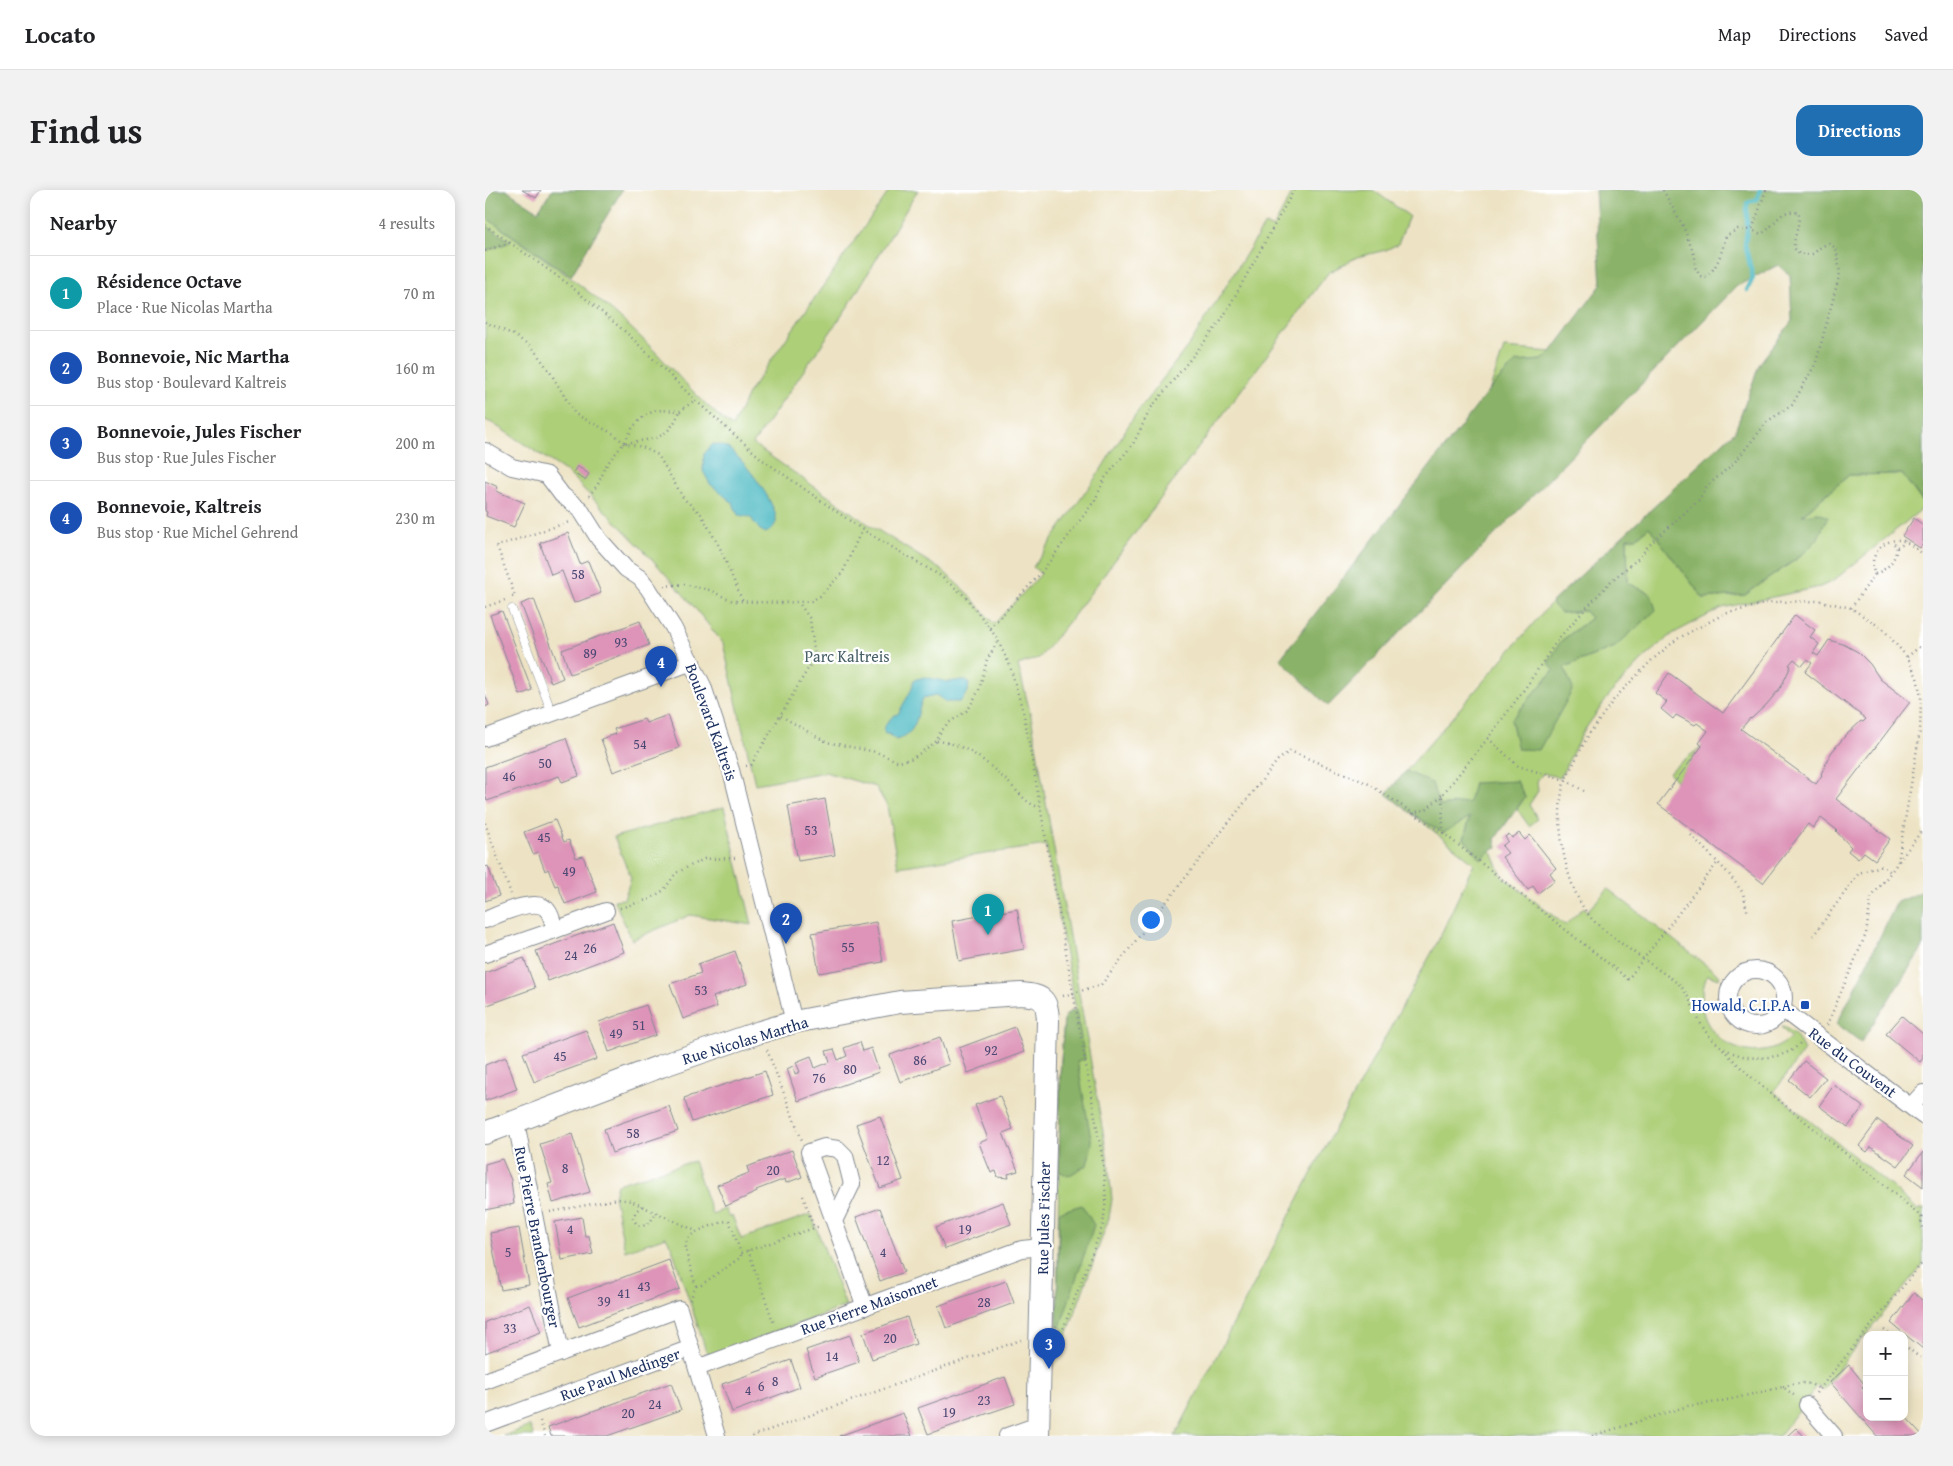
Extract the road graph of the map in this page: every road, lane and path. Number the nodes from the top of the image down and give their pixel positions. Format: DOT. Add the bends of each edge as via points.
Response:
graph roads {
  1 [pos="1294,190"];
  2 [pos="1663,190"];
  3 [pos="1766,190"];
  4 [pos="485,225"];
  5 [pos="1752,230"];
  6 [pos="511,242"];
  7 [pos="485,251"];
  8 [pos="485,322"];
  9 [pos="695,400"];
  10 [pos="680,411"];
  11 [pos="624,443"];
  12 [pos="485,451"];
  13 [pos="580,509"];
  14 [pos="863,530"];
  15 [pos="1892,542"];
  16 [pos="1905,542"];
  17 [pos="1897,546"];
  18 [pos="1923,554"];
  19 [pos="1875,574"];
  20 [pos="648,588"];
  21 [pos="743,602"];
  22 [pos="799,603"];
  23 [pos="485,608"];
  24 [pos="1851,608"];
  25 [pos="512,609"];
  26 [pos="990,628"];
  27 [pos="998,642"];
  28 [pos="1923,644"];
  29 [pos="1907,657"];
  30 [pos="692,662"];
  31 [pos="553,713"];
  32 [pos="781,716"];
  33 [pos="1920,730"];
  34 [pos="1923,736"];
  35 [pos="485,738"];
  36 [pos="1488,738"];
  37 [pos="937,741"];
  38 [pos="731,770"];
  39 [pos="1565,780"];
  40 [pos="1584,791"];
  41 [pos="1442,795"];
  42 [pos="1039,807"];
  43 [pos="1411,813"];
  44 [pos="485,823"];
  45 [pos="1923,828"];
  46 [pos="1443,833"];
  47 [pos="1691,835"];
  48 [pos="753,859"];
  49 [pos="1718,862"];
  50 [pos="1898,862"];
  51 [pos="1891,872"];
  52 [pos="517,908"];
  53 [pos="606,911"];
  54 [pos="1747,914"];
  55 [pos="485,920"];
  56 [pos="555,930"];
  57 [pos="1813,936"];
  58 [pos="485,954"];
  59 [pos="1644,958"];
  60 [pos="1073,994"];
  61 [pos="1044,1000"];
  62 [pos="1782,1009"];
  63 [pos="794,1022"];
  64 [pos="760,1032"];
  65 [pos="1816,1034"];
  66 [pos="1721,1047"];
  67 [pos="1923,1093"];
  68 [pos="1917,1111"];
  69 [pos="515,1122"];
  70 [pos="485,1133"];
  71 [pos="809,1152"];
  72 [pos="803,1196"];
  73 [pos="642,1206"];
  74 [pos="656,1212"];
  75 [pos="534,1215"];
  76 [pos="1922,1218"];
  77 [pos="834,1221"];
  78 [pos="814,1228"];
  79 [pos="1923,1228"];
  80 [pos="696,1231"];
  81 [pos="1042,1247"];
  82 [pos="748,1250"];
  83 [pos="741,1253"];
  84 [pos="1923,1262"];
  85 [pos="696,1286"];
  86 [pos="865,1307"];
  87 [pos="679,1309"];
  88 [pos="779,1338"];
  89 [pos="1040,1338"];
  90 [pos="691,1348"];
  91 [pos="1908,1348"];
  92 [pos="561,1353"];
  93 [pos="1923,1360"];
  94 [pos="697,1368"];
  95 [pos="485,1381"];
  96 [pos="1783,1387"];
  97 [pos="1819,1389"];
  98 [pos="1807,1405"];
  99 [pos="485,1424"];
  100 [pos="1038,1431"];
  101 [pos="717,1436"];
  102 [pos="752,1436"];
  103 [pos="1007,1436"];
  104 [pos="1592,1436"];
  105 [pos="1834,1436"];
  1 -- 26 [label="path" via="1221,321 1151,408 1133,444 1105,478 1095,500 1041,573"];
  2 -- 5 [label="path" via="1683,226 1700,276 1711,273 1726,236 1738,229"];
  3 -- 5 [label="path"];
  4 -- 6 [label="path"];
  5 -- 36 [label="path" via="1761,234 1770,229 1782,214 1792,211 1799,213 1794,248 1800,255 1813,254 1829,244 1836,248 1840,272 1816,363 1792,405 1768,421 1734,463 1706,487 1700,499 1611,581 1558,639"];
  6 -- 7 [label="path"];
  6 -- 9 [label="path" via="628,334"];
  8 -- 11 [label="path" via="532,347 575,414 614,434"];
  9 -- 10 [label="path"];
  9 -- 14 [label="path" via="763,460"];
  10 -- 11 [label="path" via="673,426 659,437"];
  10 -- 11 [label="path" via="655,410 633,427"];
  11 -- 13 [label="path"];
  11 -- 21 [label="path" via="658,455 684,498 701,514 720,548"];
  12 -- 13 [label="street, Boulevard Kaltreis" via="512,467 547,474 562,495"];
  13 -- 20 [label="street, Boulevard Kaltreis" via="599,539"];
  13 -- 23 [label="path" via="569,522 497,546 515,596"];
  14 -- 22 [label="path" via="843,572 820,596"];
  14 -- 26 [label="path" via="939,575 965,596"];
  15 -- 16 [label="path"];
  15 -- 17 [label="path"];
  15 -- 19 [label="path" via="1881,546 1873,557"];
  16 -- 17 [label="path"];
  16 -- 18 [label="path"];
  17 -- 19 [label="path" via="1891,564"];
  19 -- 24 [label="path"];
  20 -- 21 [label="path" via="684,584"];
  20 -- 30 [label="street, Boulevard Kaltreis"];
  21 -- 22 [label="path"];
  22 -- 32 [label="path" via="810,619 815,657"];
  24 -- 29 [label="path" via="1883,629"];
  24 -- 39 [label="path" via="1821,601 1772,602 1725,614 1677,639 1615,698 1589,734"];
  25 -- 31 [label="lane"];
  26 -- 27 [label="path"];
  27 -- 37 [label="path" via="987,660 979,690 968,710 947,724"];
  27 -- 42 [label="path" via="1010,666 1024,715"];
  28 -- 29 [label="path"];
  29 -- 33 [label="path" via="1917,677 1921,697"];
  30 -- 31 [label="street"];
  30 -- 38 [label="street, Boulevard Kaltreis"];
  31 -- 35 [label="street"];
  32 -- 37 [label="path" via="826,742 876,752 899,762 913,758"];
  32 -- 38 [label="path" via="751,765"];
  33 -- 34 [label="path"];
  33 -- 50 [label="path"];
  36 -- 39 [label="path" via="1518,766"];
  36 -- 41 [label="path"];
  37 -- 42 [label="path" via="968,749 990,765 1030,804"];
  38 -- 48 [label="street, Boulevard Kaltreis"];
  39 -- 40 [label="path"];
  39 -- 59 [label="path" via="1561,797 1561,833 1565,862 1577,892 1596,923"];
  41 -- 43 [label="path" via="1427,809"];
  41 -- 46 [label="path"];
  42 -- 60 [label="path"];
  43 -- 46 [label="path"];
  43 -- 60 [label="path" via="1369,784 1290,750 1278,760 1101,985"];
  44 -- 52 [label="path"];
  45 -- 50 [label="path"];
  46 -- 59 [label="path" via="1628,978"];
  47 -- 49 [label="path"];
  48 -- 53 [label="path" via="704,859 676,873 664,890 650,899"];
  48 -- 63 [label="street, Boulevard Kaltreis"];
  49 -- 54 [label="path" via="1743,893"];
  49 -- 59 [label="path"];
  50 -- 51 [label="path"];
  51 -- 57 [label="path" via="1881,866 1859,873"];
  51 -- 65 [label="path" via="1871,898 1866,934"];
  52 -- 55 [label="street"];
  52 -- 56 [label="street" via="541,905 548,910"];
  53 -- 56 [label="street"];
  56 -- 58 [label="street"];
  59 -- 66 [label="path" via="1680,985 1705,1030"];
  60 -- 89 [label="path" via="1103,1162 1106,1199 1103,1225 1063,1329"];
  61 -- 63 [label="street, Rue Nicolas Martha" via="1036,995 1021,994 928,999"];
  61 -- 81 [label="street, Rue Jules Fischer" via="1048,1021"];
  62 -- 65 [label="street, Rue du Couvent"];
  63 -- 64 [label="street, Rue Nicolas Martha"];
  64 -- 69 [label="street, Rue Nicolas Martha"];
  64 -- 71 [label="path"];
  65 -- 66 [label="path" via="1780,1056 1760,1059 1739,1056"];
  65 -- 68 [label="street, Rue du Couvent"];
  66 -- 76 [label="path" via="1739,1067"];
  67 -- 68 [label="street"];
  69 -- 70 [label="street, Rue Nicolas Martha"];
  69 -- 75 [label="street, Rue Pierre Brandenbourger"];
  71 -- 77 [label="street"];
  71 -- 77 [label="street" via="824,1147 838,1149 845,1156 852,1184"];
  72 -- 78 [label="path"];
  73 -- 74 [label="path"];
  73 -- 74 [label="path" via="635,1211 633,1218 637,1225 649,1224"];
  73 -- 75 [label="path" via="618,1199"];
  74 -- 80 [label="path"];
  75 -- 92 [label="street, Rue Pierre Brandenbourger"];
  76 -- 79 [label="path"];
  77 -- 78 [label="path"];
  77 -- 86 [label="street"];
  78 -- 82 [label="path"];
  80 -- 83 [label="path" via="729,1220"];
  80 -- 85 [label="path" via="686,1240 685,1248"];
  81 -- 86 [label="street, Rue Pierre Maisonnet" via="1021,1249"];
  81 -- 89 [label="street, Rue Jules Fischer"];
  82 -- 83 [label="path"];
  82 -- 88 [label="path"];
  83 -- 85 [label="path" via="741,1257"];
  84 -- 97 [label="path"];
  85 -- 87 [label="path" via="692,1298"];
  86 -- 88 [label="street, Rue Pierre Maisonnet"];
  87 -- 90 [label="street, Rue Paul Medinger"];
  87 -- 92 [label="street"];
  88 -- 94 [label="street, Rue Pierre Maisonnet"];
  89 -- 100 [label="street, Rue Jules Fischer"];
  89 -- 102 [label="path"];
  90 -- 94 [label="street"];
  90 -- 99 [label="street, Rue Paul Medinger"];
  91 -- 93 [label="path"];
  92 -- 95 [label="street"];
  94 -- 101 [label="street"];
  96 -- 97 [label="path" via="1809,1383"];
  96 -- 98 [label="path"];
  96 -- 104 [label="path" via="1689,1406"];
  97 -- 98 [label="path"];
  98 -- 105 [label="street"];
  100 -- 103 [label="street"];
}
